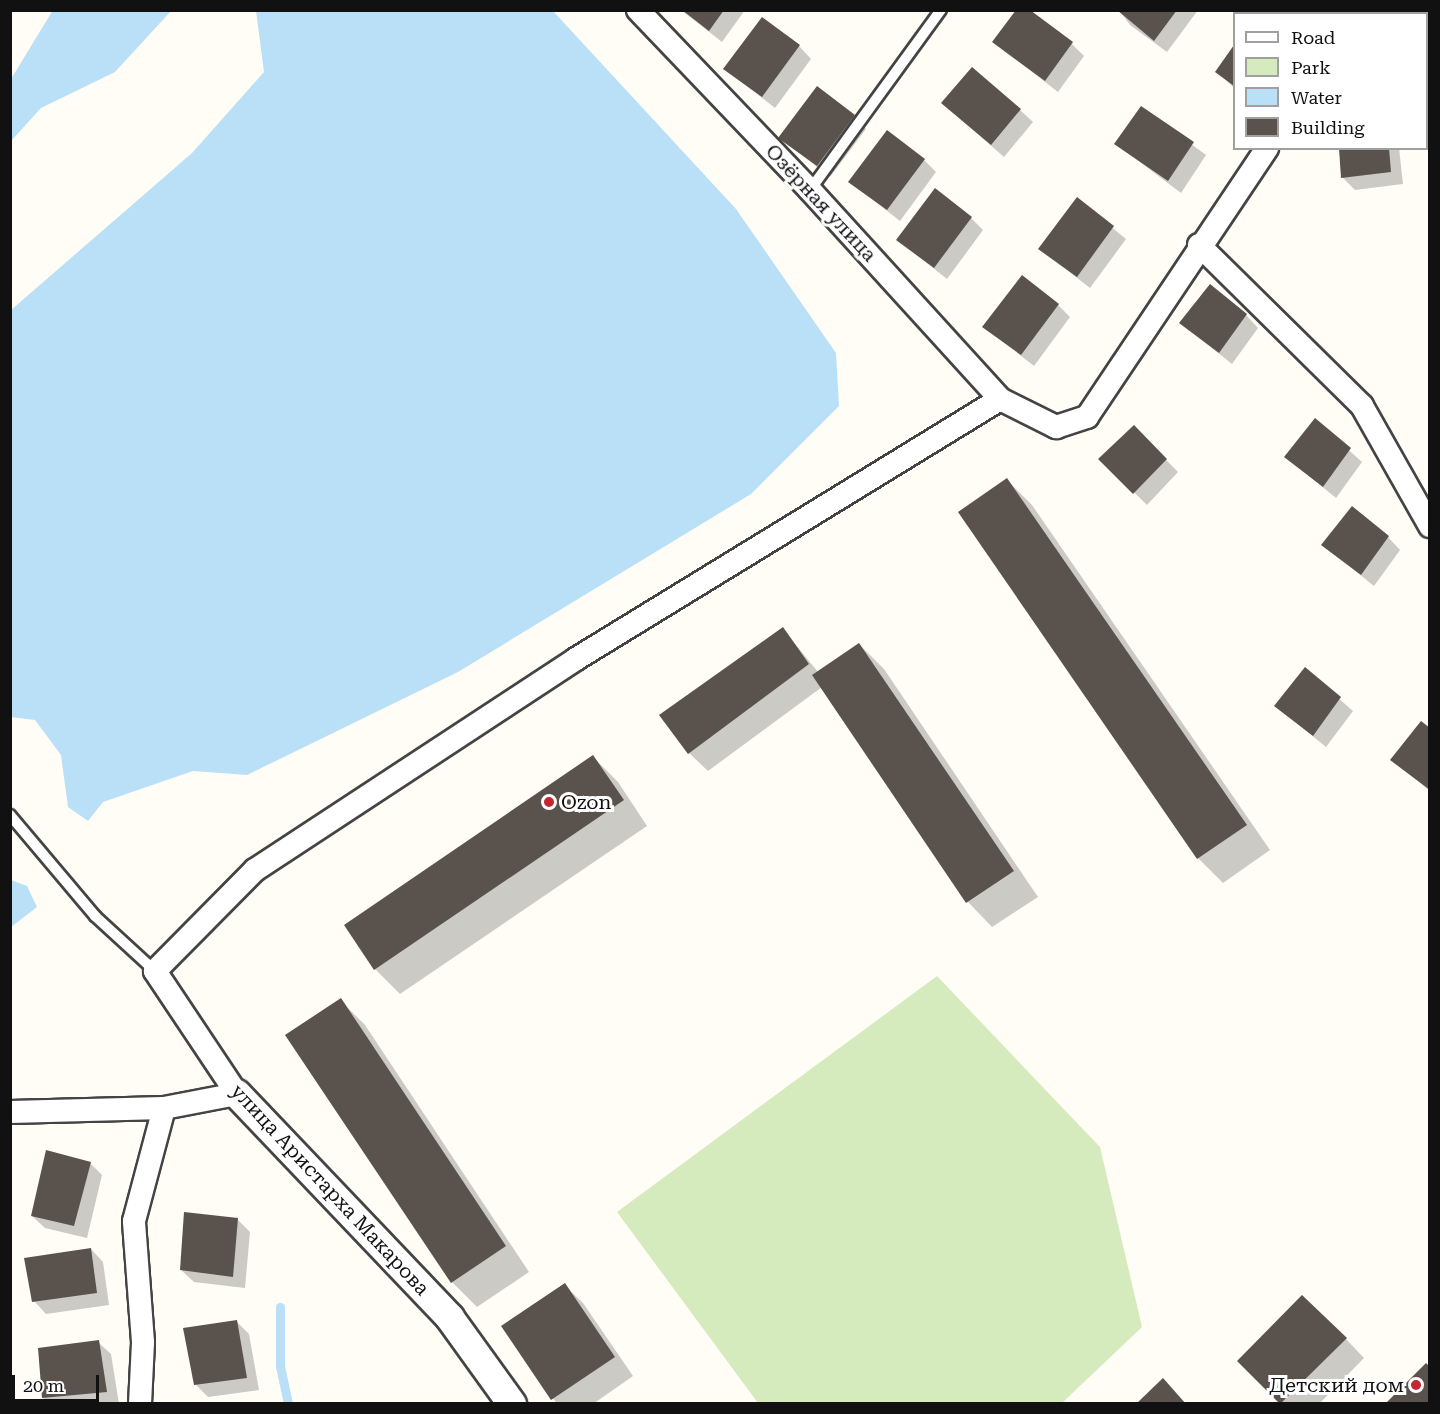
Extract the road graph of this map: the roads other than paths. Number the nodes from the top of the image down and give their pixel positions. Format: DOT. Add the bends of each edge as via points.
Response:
graph roads {
  1 [pos="638,10"];
  2 [pos="941,10"];
  3 [pos="1266,150"];
  4 [pos="810,190"];
  5 [pos="1199,245"];
  6 [pos="1000,399"];
  7 [pos="1430,526"];
  8 [pos="10,815"];
  9 [pos="155,971"];
  10 [pos="237,1094"];
  11 [pos="164,1108"];
  12 [pos="10,1112"];
  13 [pos="140,1404"];
  14 [pos="512,1404"];
  1 -- 4 [label="street, Озёрная улица"];
  2 -- 4 [label="lane"];
  3 -- 5 [label="street"];
  4 -- 6 [label="street, Озёрная улица"];
  5 -- 6 [label="street" via="1087,417 1056,427"];
  5 -- 7 [label="street" via="1362,406"];
  6 -- 9 [label="street" via="576,659 255,870"];
  8 -- 9 [label="lane" via="95,916"];
  9 -- 10 [label="street, улица Аристарха Макарова"];
  10 -- 11 [label="street"];
  10 -- 14 [label="street, улица Аристарха Макарова" via="450,1317"];
  11 -- 12 [label="street"];
  11 -- 13 [label="street" via="134,1221 143,1342"];
}
